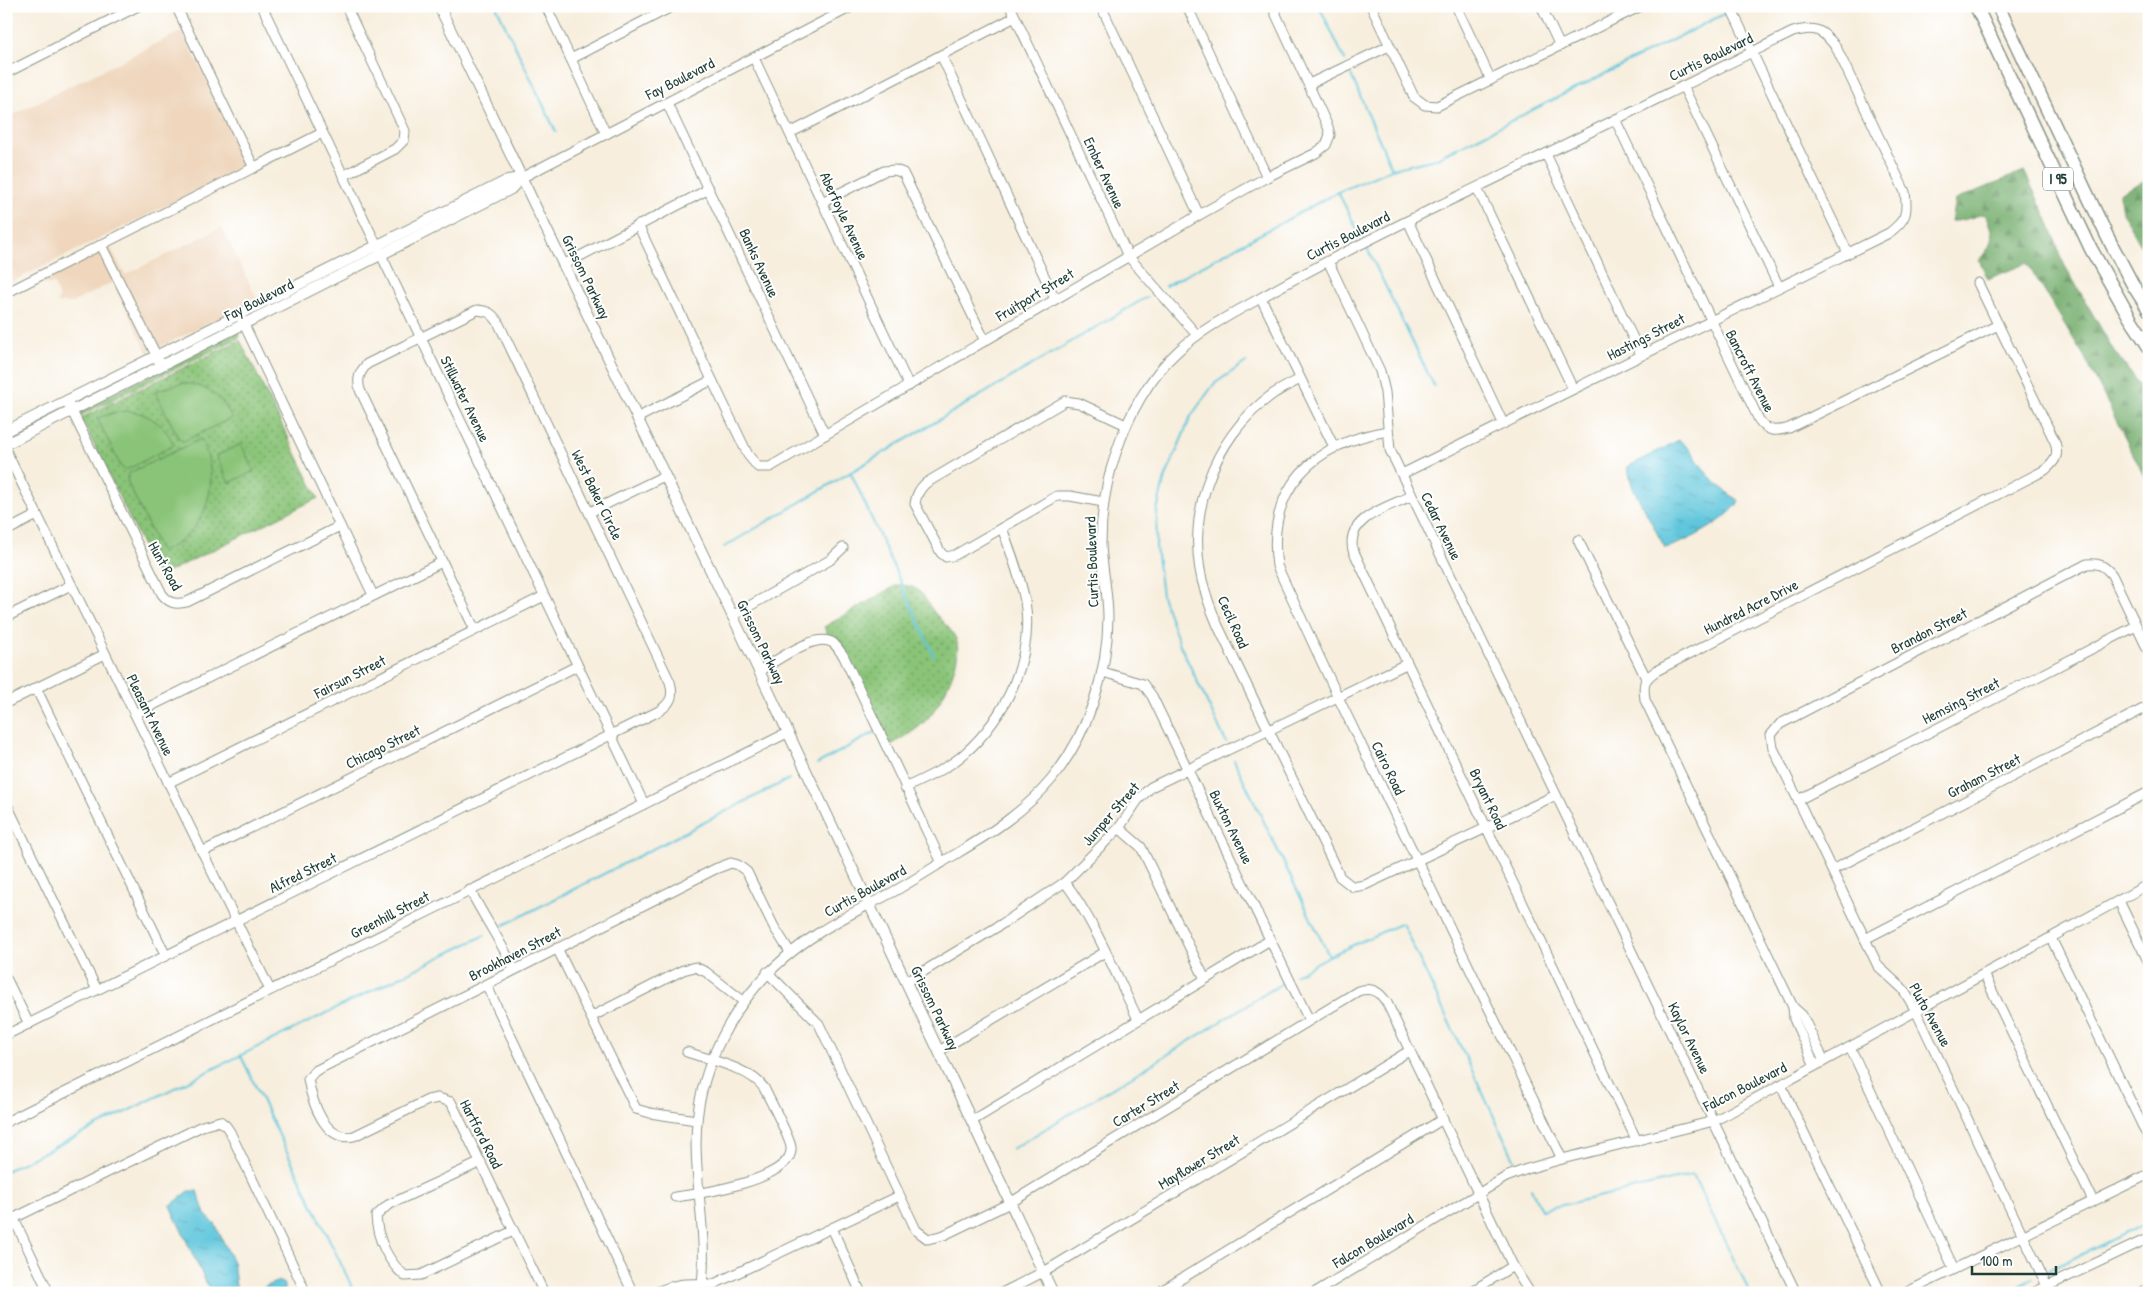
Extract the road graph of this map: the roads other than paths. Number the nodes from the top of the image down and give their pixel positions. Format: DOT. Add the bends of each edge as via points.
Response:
graph roads {
  1 [pos="138,6"];
  2 [pos="176,6"];
  3 [pos="262,6"];
  4 [pos="346,6"];
  5 [pos="439,6"];
  6 [pos="546,6"];
  7 [pos="673,6"];
  8 [pos="853,6"];
  9 [pos="1010,6"];
  10 [pos="1101,6"];
  11 [pos="1187,6"];
  12 [pos="1272,6"];
  13 [pos="1371,6"];
  14 [pos="1456,6"];
  15 [pos="1541,6"];
  16 [pos="1641,6"];
  17 [pos="1730,6"];
  18 [pos="1976,6"];
  19 [pos="1998,6"];
  20 [pos="1015,17"];
  21 [pos="1389,46"];
  22 [pos="1560,46"];
  23 [pos="1753,51"];
  24 [pos="941,55"];
  25 [pos="754,58"];
  26 [pos="571,59"];
  27 [pos="6,73"];
  28 [pos="1491,80"];
  29 [pos="1309,84"];
  30 [pos="1684,86"];
  31 [pos="667,103"];
  32 [pos="1614,119"];
  33 [pos="790,133"];
  34 [pos="322,134"];
  35 [pos="606,134"];
  36 [pos="1546,154"];
  37 [pos="254,168"];
  38 [pos="343,176"];
  39 [pos="1267,177"];
  40 [pos="521,178"];
  41 [pos="1477,188"];
  42 [pos="710,190"];
  43 [pos="822,202"];
  44 [pos="1200,215"];
  45 [pos="1408,221"];
  46 [pos="1902,223"];
  47 [pos="638,225"];
  48 [pos="101,245"];
  49 [pos="378,250"];
  50 [pos="1848,253"];
  51 [pos="1128,256"];
  52 [pos="1328,261"];
  53 [pos="563,265"];
  54 [pos="1978,283"];
  55 [pos="1779,287"];
  56 [pos="6,293"];
  57 [pos="1261,298"];
  58 [pos="1056,299"];
  59 [pos="2149,310"];
  60 [pos="241,319"];
  61 [pos="1710,321"];
  62 [pos="1998,325"];
  63 [pos="1197,335"];
  64 [pos="420,338"];
  65 [pos="984,341"];
  66 [pos="2149,347"];
  67 [pos="1641,355"];
  68 [pos="156,356"];
  69 [pos="161,366"];
  70 [pos="1300,379"];
  71 [pos="712,380"];
  72 [pos="909,386"];
  73 [pos="1573,389"];
  74 [pos="67,400"];
  75 [pos="72,411"];
  76 [pos="637,418"];
  77 [pos="1503,423"];
  78 [pos="1126,426"];
  79 [pos="6,431"];
  80 [pos="1388,431"];
  81 [pos="825,435"];
  82 [pos="6,444"];
  83 [pos="1334,447"];
  84 [pos="6,451"];
  85 [pos="1402,474"];
  86 [pos="664,476"];
  87 [pos="1411,496"];
  88 [pos="1104,502"];
  89 [pos="590,512"];
  90 [pos="37,516"];
  91 [pos="340,526"];
  92 [pos="1002,528"];
  93 [pos="6,531"];
  94 [pos="1578,540"];
  95 [pos="843,548"];
  96 [pos="442,562"];
  97 [pos="71,585"];
  98 [pos="373,595"];
  99 [pos="544,596"];
  100 [pos="732,616"];
  101 [pos="6,617"];
  102 [pos="2136,626"];
  103 [pos="475,630"];
  104 [pos="2149,652"];
  105 [pos="105,654"];
  106 [pos="1406,664"];
  107 [pos="577,666"];
  108 [pos="759,671"];
  109 [pos="1103,672"];
  110 [pos="1646,678"];
  111 [pos="36,688"];
  112 [pos="1338,697"];
  113 [pos="6,703"];
  114 [pos="2149,706"];
  115 [pos="135,714"];
  116 [pos="1269,730"];
  117 [pos="787,733"];
  118 [pos="611,735"];
  119 [pos="1771,735"];
  120 [pos="1188,769"];
  121 [pos="168,784"];
  122 [pos="905,788"];
  123 [pos="2149,792"];
  124 [pos="1556,795"];
  125 [pos="1798,800"];
  126 [pos="6,803"];
  127 [pos="644,804"];
  128 [pos="1119,828"];
  129 [pos="1487,828"];
  130 [pos="202,852"];
  131 [pos="1417,860"];
  132 [pos="942,862"];
  133 [pos="1832,870"];
  134 [pos="1065,882"];
  135 [pos="2149,884"];
  136 [pos="470,890"];
  137 [pos="2118,901"];
  138 [pos="869,905"];
  139 [pos="235,922"];
  140 [pos="2051,938"];
  141 [pos="1865,939"];
  142 [pos="1270,940"];
  143 [pos="557,948"];
  144 [pos="790,952"];
  145 [pos="1105,952"];
  146 [pos="166,956"];
  147 [pos="2149,962"];
  148 [pos="514,969"];
  149 [pos="768,972"];
  150 [pos="1984,974"];
  151 [pos="6,978"];
  152 [pos="1205,979"];
  153 [pos="906,982"];
  154 [pos="486,984"];
  155 [pos="97,990"];
  156 [pos="270,990"];
  157 [pos="743,1001"];
  158 [pos="1793,1006"];
  159 [pos="1916,1011"];
  160 [pos="591,1017"];
  161 [pos="1138,1020"];
  162 [pos="1309,1020"];
  163 [pos="29,1024"];
  164 [pos="6,1035"];
  165 [pos="1850,1047"];
  166 [pos="939,1051"];
  167 [pos="1409,1051"];
  168 [pos="688,1052"];
  169 [pos="710,1060"];
  170 [pos="1824,1061"];
  171 [pos="1815,1066"];
  172 [pos="308,1079"];
  173 [pos="1781,1085"];
  174 [pos="1443,1119"];
  175 [pos="696,1120"];
  176 [pos="972,1121"];
  177 [pos="1714,1121"];
  178 [pos="6,1122"];
  179 [pos="2149,1139"];
  180 [pos="1637,1141"];
  181 [pos="1562,1159"];
  182 [pos="481,1162"];
  183 [pos="2149,1174"];
  184 [pos="1478,1193"];
  185 [pos="698,1194"];
  186 [pos="899,1196"];
  187 [pos="674,1197"];
  188 [pos="2093,1201"];
  189 [pos="1010,1203"];
  190 [pos="10,1220"];
  191 [pos="832,1228"];
  192 [pos="513,1231"];
  193 [pos="2025,1235"];
  194 [pos="2149,1238"];
  195 [pos="1513,1266"];
  196 [pos="1954,1269"];
  197 [pos="1043,1273"];
  198 [pos="2047,1286"];
  199 [pos="702,1288"];
  200 [pos="2149,1288"];
  201 [pos="49,1293"];
  202 [pos="306,1293"];
  203 [pos="544,1293"];
  204 [pos="633,1293"];
  205 [pos="655,1293"];
  206 [pos="862,1293"];
  207 [pos="1002,1293"];
  208 [pos="1053,1293"];
  209 [pos="1158,1293"];
  210 [pos="1314,1293"];
  211 [pos="1469,1293"];
  212 [pos="1530,1293"];
  213 [pos="1796,1293"];
  214 [pos="1881,1293"];
  215 [pos="1904,1293"];
  216 [pos="2033,1293"];
  217 [pos="2139,1293"];
  1 -- 27 [label="street"];
  2 -- 37 [label="street"];
  3 -- 34 [label="street, Stillwater Avenue"];
  4 -- 38 [label="street" via="405,131 404,140 395,149"];
  5 -- 40 [label="main road, Grissom Parkway"];
  6 -- 26 [label="street"];
  7 -- 26 [label="street"];
  8 -- 25 [label="street, Fay Boulevard"];
  9 -- 20 [label="street, Ember Avenue"];
  10 -- 44 [label="street"];
  11 -- 39 [label="street"];
  12 -- 29 [label="street"];
  13 -- 21 [label="street"];
  14 -- 28 [label="street"];
  15 -- 22 [label="street"];
  16 -- 22 [label="street"];
  17 -- 23 [label="street"];
  18 -- 66 [label="highway, I 95" via="2092,249"];
  19 -- 59 [label="highway, I 95" via="2107,236"];
  20 -- 24 [label="street"];
  20 -- 51 [label="street, Ember Avenue"];
  21 -- 28 [label="street" via="1414,97 1425,105 1437,106"];
  21 -- 29 [label="street"];
  22 -- 28 [label="street"];
  23 -- 30 [label="street, Curtis Boulevard"];
  23 -- 46 [label="street, Curtis Boulevard" via="1793,32 1815,29 1825,33 1836,47 1905,192 1907,208"];
  23 -- 50 [label="street"];
  24 -- 33 [label="street"];
  24 -- 58 [label="street"];
  25 -- 31 [label="street, Fay Boulevard"];
  25 -- 33 [label="street, Aberfoyle Avenue"];
  26 -- 35 [label="street"];
  29 -- 39 [label="street, Fruitport Street" via="1328,127 1330,135 1326,145"];
  30 -- 32 [label="street, Curtis Boulevard"];
  30 -- 55 [label="street"];
  31 -- 35 [label="street, Fay Boulevard"];
  31 -- 42 [label="street, Banks Avenue"];
  32 -- 36 [label="street, Curtis Boulevard"];
  32 -- 61 [label="street, Bancroft Avenue"];
  33 -- 43 [label="street, Aberfoyle Avenue"];
  34 -- 37 [label="street"];
  34 -- 38 [label="street, Stillwater Avenue"];
  35 -- 40 [label="street, Fay Boulevard"];
  36 -- 41 [label="street, Curtis Boulevard"];
  36 -- 67 [label="street"];
  37 -- 48 [label="street"];
  38 -- 49 [label="street, Stillwater Avenue"];
  39 -- 44 [label="street, Fruitport Street"];
  40 -- 49 [label="main road, Fay Boulevard" via="508,180"];
  40 -- 53 [label="main road, Grissom Parkway"];
  41 -- 45 [label="street, Curtis Boulevard"];
  41 -- 73 [label="street"];
  42 -- 47 [label="street"];
  42 -- 81 [label="street, Banks Avenue"];
  43 -- 65 [label="street" via="884,171 903,173"];
  43 -- 72 [label="street, Aberfoyle Avenue"];
  44 -- 51 [label="street, Fruitport Street"];
  45 -- 52 [label="street, Curtis Boulevard"];
  45 -- 77 [label="street"];
  46 -- 50 [label="street, Hastings Street"];
  47 -- 53 [label="street"];
  47 -- 71 [label="street"];
  48 -- 56 [label="street"];
  48 -- 68 [label="street"];
  49 -- 60 [label="main road, Fay Boulevard"];
  49 -- 64 [label="street, Stillwater Avenue"];
  50 -- 55 [label="street, Hastings Street"];
  51 -- 58 [label="street, Fruitport Street"];
  51 -- 63 [label="street, Ember Avenue"];
  52 -- 57 [label="street, Curtis Boulevard"];
  52 -- 80 [label="street, Cedar Avenue" via="1380,371"];
  53 -- 76 [label="main road, Grissom Parkway"];
  54 -- 62 [label="street, Hundred Acre Drive"];
  55 -- 61 [label="street, Hastings Street"];
  57 -- 63 [label="street, Curtis Boulevard"];
  57 -- 70 [label="street"];
  58 -- 65 [label="street, Fruitport Street"];
  60 -- 68 [label="main road, Fay Boulevard"];
  60 -- 69 [label="main road, Fay Boulevard"];
  60 -- 91 [label="street"];
  61 -- 62 [label="street, Bancroft Avenue" via="1759,420 1770,431 1777,432"];
  61 -- 67 [label="street, Hastings Street"];
  62 -- 110 [label="street, Hundred Acre Drive" via="2055,442 2058,451 2052,464 2046,470"];
  63 -- 78 [label="street, Curtis Boulevard" via="1173,355 1157,375"];
  64 -- 89 [label="street, West Baker Circle" via="477,310 494,315"];
  64 -- 96 [label="street, West Baker Circle" via="367,364 360,371 358,380"];
  64 -- 99 [label="street, Stillwater Avenue"];
  65 -- 72 [label="street, Fruitport Street"];
  67 -- 73 [label="street, Hastings Street"];
  68 -- 69 [label="street"];
  68 -- 74 [label="main road, Fay Boulevard"];
  69 -- 75 [label="main road, Fay Boulevard"];
  70 -- 83 [label="street"];
  70 -- 116 [label="street, Cecil Road" via="1273,394 1228,441 1203,493 1198,522 1198,555 1205,593"];
  71 -- 76 [label="street"];
  71 -- 81 [label="street, Fruitport Street" via="748,455 758,467 770,467"];
  72 -- 81 [label="street, Fruitport Street"];
  73 -- 77 [label="street, Hastings Street"];
  74 -- 75 [label="street, Hunt Road"];
  74 -- 79 [label="main road, Fay Boulevard"];
  75 -- 82 [label="main road, Fay Boulevard"];
  75 -- 91 [label="street, Hunt Road" via="162,594 173,604 187,602"];
  76 -- 86 [label="main road, Grissom Parkway"];
  77 -- 85 [label="street, Hastings Street"];
  78 -- 88 [label="street, Curtis Boulevard"];
  78 -- 92 [label="street" via="1079,404 1065,401 926,484 916,495 915,504 946,557"];
  80 -- 83 [label="street, Cairo Road" via="1362,435"];
  80 -- 85 [label="street, Cedar Avenue" via="1390,450"];
  83 -- 112 [label="street, Cairo Road" via="1297,477 1286,493 1274,544 1277,566"];
  84 -- 90 [label="street, Pleasant Avenue"];
  85 -- 87 [label="street, Cedar Avenue"];
  86 -- 89 [label="street"];
  86 -- 100 [label="main road, Grissom Parkway"];
  87 -- 106 [label="street, Bryant Road" via="1366,518 1357,525 1351,541"];
  87 -- 124 [label="street, Cedar Avenue"];
  88 -- 92 [label="street" via="1056,496"];
  88 -- 109 [label="street, Curtis Boulevard" via="1101,544 1108,618"];
  89 -- 118 [label="street, West Baker Circle" via="672,690 667,706"];
  90 -- 93 [label="street"];
  90 -- 97 [label="street, Pleasant Avenue"];
  91 -- 98 [label="street"];
  92 -- 122 [label="street" via="1025,603 1025,642 1019,671 999,712 977,741 942,769"];
  94 -- 110 [label="street"];
  95 -- 100 [label="street" via="830,560"];
  96 -- 98 [label="street"];
  96 -- 103 [label="street"];
  97 -- 101 [label="street"];
  97 -- 105 [label="street, Pleasant Avenue"];
  98 -- 115 [label="street"];
  99 -- 103 [label="street, Fairsun Street"];
  99 -- 107 [label="street, Stillwater Avenue"];
  100 -- 108 [label="main road, Grissom Parkway"];
  102 -- 104 [label="street"];
  102 -- 119 [label="street, Brandon Street" via="2112,575 2104,566 2087,564 1780,724"];
  102 -- 125 [label="street, Hemsing Street"];
  103 -- 121 [label="street, Fairsun Street"];
  105 -- 111 [label="street"];
  105 -- 115 [label="street, Pleasant Avenue"];
  106 -- 112 [label="street, Jumper Street"];
  106 -- 129 [label="street, Bryant Road"];
  107 -- 118 [label="street, Stillwater Avenue"];
  107 -- 130 [label="street, Chicago Street"];
  108 -- 117 [label="main road, Grissom Parkway"];
  108 -- 122 [label="street" via="810,641 822,639 833,643 843,655"];
  109 -- 120 [label="street, Buxton Avenue" via="1143,684"];
  109 -- 132 [label="street, Curtis Boulevard" via="1087,719 1051,780 1023,809 997,829"];
  110 -- 158 [label="street" via="1643,688 1645,700"];
  111 -- 113 [label="street"];
  111 -- 146 [label="street"];
  112 -- 116 [label="street, Jumper Street"];
  112 -- 131 [label="street, Cairo Road"];
  114 -- 133 [label="street, Graham Street"];
  115 -- 121 [label="street, Pleasant Avenue"];
  116 -- 120 [label="street, Jumper Street"];
  116 -- 131 [label="street, Cecil Road" via="1340,877 1353,887 1365,886"];
  117 -- 127 [label="street, Greenhill Street"];
  117 -- 138 [label="main road, Grissom Parkway"];
  118 -- 127 [label="street, Stillwater Avenue"];
  118 -- 139 [label="street, Alfred Street"];
  119 -- 125 [label="street, Pluto Avenue" via="1773,748"];
  120 -- 128 [label="street, Jumper Street" via="1152,787 1138,800"];
  120 -- 142 [label="street, Buxton Avenue"];
  121 -- 130 [label="street, Pleasant Avenue"];
  122 -- 132 [label="street"];
  123 -- 141 [label="street"];
  124 -- 129 [label="street"];
  124 -- 177 [label="street, Kaylor Avenue"];
  125 -- 133 [label="street, Pluto Avenue"];
  126 -- 155 [label="street"];
  127 -- 136 [label="street, Greenhill Street"];
  128 -- 134 [label="street, Jumper Street"];
  128 -- 152 [label="street" via="1141,847"];
  129 -- 131 [label="street"];
  129 -- 180 [label="street, Bryant Road"];
  130 -- 139 [label="street, Pleasant Avenue"];
  131 -- 181 [label="street, Cairo Road"];
  132 -- 138 [label="street, Curtis Boulevard"];
  133 -- 141 [label="street, Pluto Avenue"];
  134 -- 145 [label="street" via="1082,904"];
  134 -- 153 [label="street, Jumper Street"];
  135 -- 137 [label="street, Falcon Boulevard"];
  136 -- 148 [label="street"];
  136 -- 156 [label="street, Greenhill Street"];
  137 -- 140 [label="street, Falcon Boulevard"];
  137 -- 147 [label="street"];
  138 -- 144 [label="street, Curtis Boulevard"];
  138 -- 153 [label="main road, Grissom Parkway"];
  139 -- 146 [label="street, Alfred Street"];
  139 -- 156 [label="street, Pleasant Avenue"];
  140 -- 150 [label="street, Falcon Boulevard"];
  140 -- 179 [label="street"];
  141 -- 159 [label="street, Pluto Avenue" via="1878,966 1903,989"];
  142 -- 152 [label="street"];
  142 -- 162 [label="street, Buxton Avenue"];
  143 -- 144 [label="street, Brookhaven Street" via="731,863 747,872"];
  143 -- 148 [label="street, Brookhaven Street"];
  143 -- 160 [label="street"];
  144 -- 149 [label="street, Curtis Boulevard"];
  145 -- 161 [label="street"];
  145 -- 166 [label="street"];
  146 -- 155 [label="street, Alfred Street"];
  148 -- 154 [label="street, Brookhaven Street"];
  149 -- 157 [label="street, Curtis Boulevard"];
  149 -- 186 [label="street" via="819,1024"];
  150 -- 159 [label="street, Falcon Boulevard"];
  150 -- 188 [label="street"];
  151 -- 163 [label="street"];
  152 -- 161 [label="street"];
  153 -- 166 [label="main road, Grissom Parkway"];
  154 -- 172 [label="street, Brookhaven Street" via="315,1071"];
  154 -- 204 [label="street"];
  155 -- 163 [label="street, Alfred Street"];
  156 -- 178 [label="street, Greenhill Street"];
  157 -- 160 [label="street" via="695,967"];
  157 -- 169 [label="street, Curtis Boulevard"];
  158 -- 170 [label="street" via="1802,1015"];
  158 -- 171 [label="street" via="1794,1019"];
  159 -- 165 [label="street, Falcon Boulevard"];
  159 -- 193 [label="street, Pluto Avenue"];
  160 -- 175 [label="street" via="636,1109"];
  161 -- 176 [label="street"];
  162 -- 167 [label="street, Carter Street" via="1358,991 1374,990 1387,1003"];
  162 -- 189 [label="street, Carter Street"];
  163 -- 164 [label="street, Alfred Street"];
  165 -- 170 [label="street, Falcon Boulevard"];
  165 -- 196 [label="street"];
  166 -- 176 [label="main road, Grissom Parkway"];
  167 -- 174 [label="street"];
  167 -- 197 [label="street, Mayflower Street"];
  168 -- 169 [label="street"];
  169 -- 175 [label="street, Curtis Boulevard"];
  169 -- 185 [label="street" via="758,1080 791,1147 790,1159 782,1167 744,1184"];
  170 -- 171 [label="street, Falcon Boulevard"];
  171 -- 173 [label="street, Falcon Boulevard"];
  172 -- 182 [label="street, Hartford Road" via="310,1092 329,1130 346,1138 428,1100 438,1098 451,1102"];
  173 -- 177 [label="street, Falcon Boulevard"];
  173 -- 214 [label="street"];
  174 -- 184 [label="street"];
  174 -- 209 [label="street"];
  175 -- 185 [label="street, Curtis Boulevard"];
  176 -- 189 [label="main road, Grissom Parkway"];
  177 -- 180 [label="street, Falcon Boulevard"];
  177 -- 213 [label="street, Kaylor Avenue"];
  180 -- 181 [label="street, Falcon Boulevard"];
  181 -- 184 [label="street, Falcon Boulevard" via="1513,1174"];
  182 -- 192 [label="street, Hartford Road"];
  182 -- 192 [label="street" via="388,1205 376,1216 377,1231 387,1253 394,1268 404,1276 421,1274"];
  183 -- 188 [label="street"];
  184 -- 195 [label="street"];
  184 -- 210 [label="street, Falcon Boulevard"];
  185 -- 187 [label="street"];
  185 -- 199 [label="street, Curtis Boulevard" via="705,1252"];
  186 -- 189 [label="street, Carter Street" via="916,1230 928,1239 944,1235"];
  186 -- 191 [label="street"];
  188 -- 193 [label="street"];
  189 -- 197 [label="main road, Grissom Parkway"];
  190 -- 201 [label="street"];
  190 -- 202 [label="street" via="202,1126 220,1121 230,1132"];
  191 -- 199 [label="street"];
  191 -- 206 [label="street"];
  192 -- 203 [label="street, Hartford Road"];
  193 -- 196 [label="street"];
  193 -- 198 [label="street, Pluto Avenue"];
  194 -- 198 [label="street"];
  195 -- 211 [label="street"];
  195 -- 212 [label="street"];
  196 -- 215 [label="street"];
  197 -- 207 [label="street, Mayflower Street"];
  197 -- 208 [label="main road, Grissom Parkway"];
  198 -- 216 [label="street"];
  199 -- 205 [label="street" via="683,1282"];
  200 -- 217 [label="street"];
}
